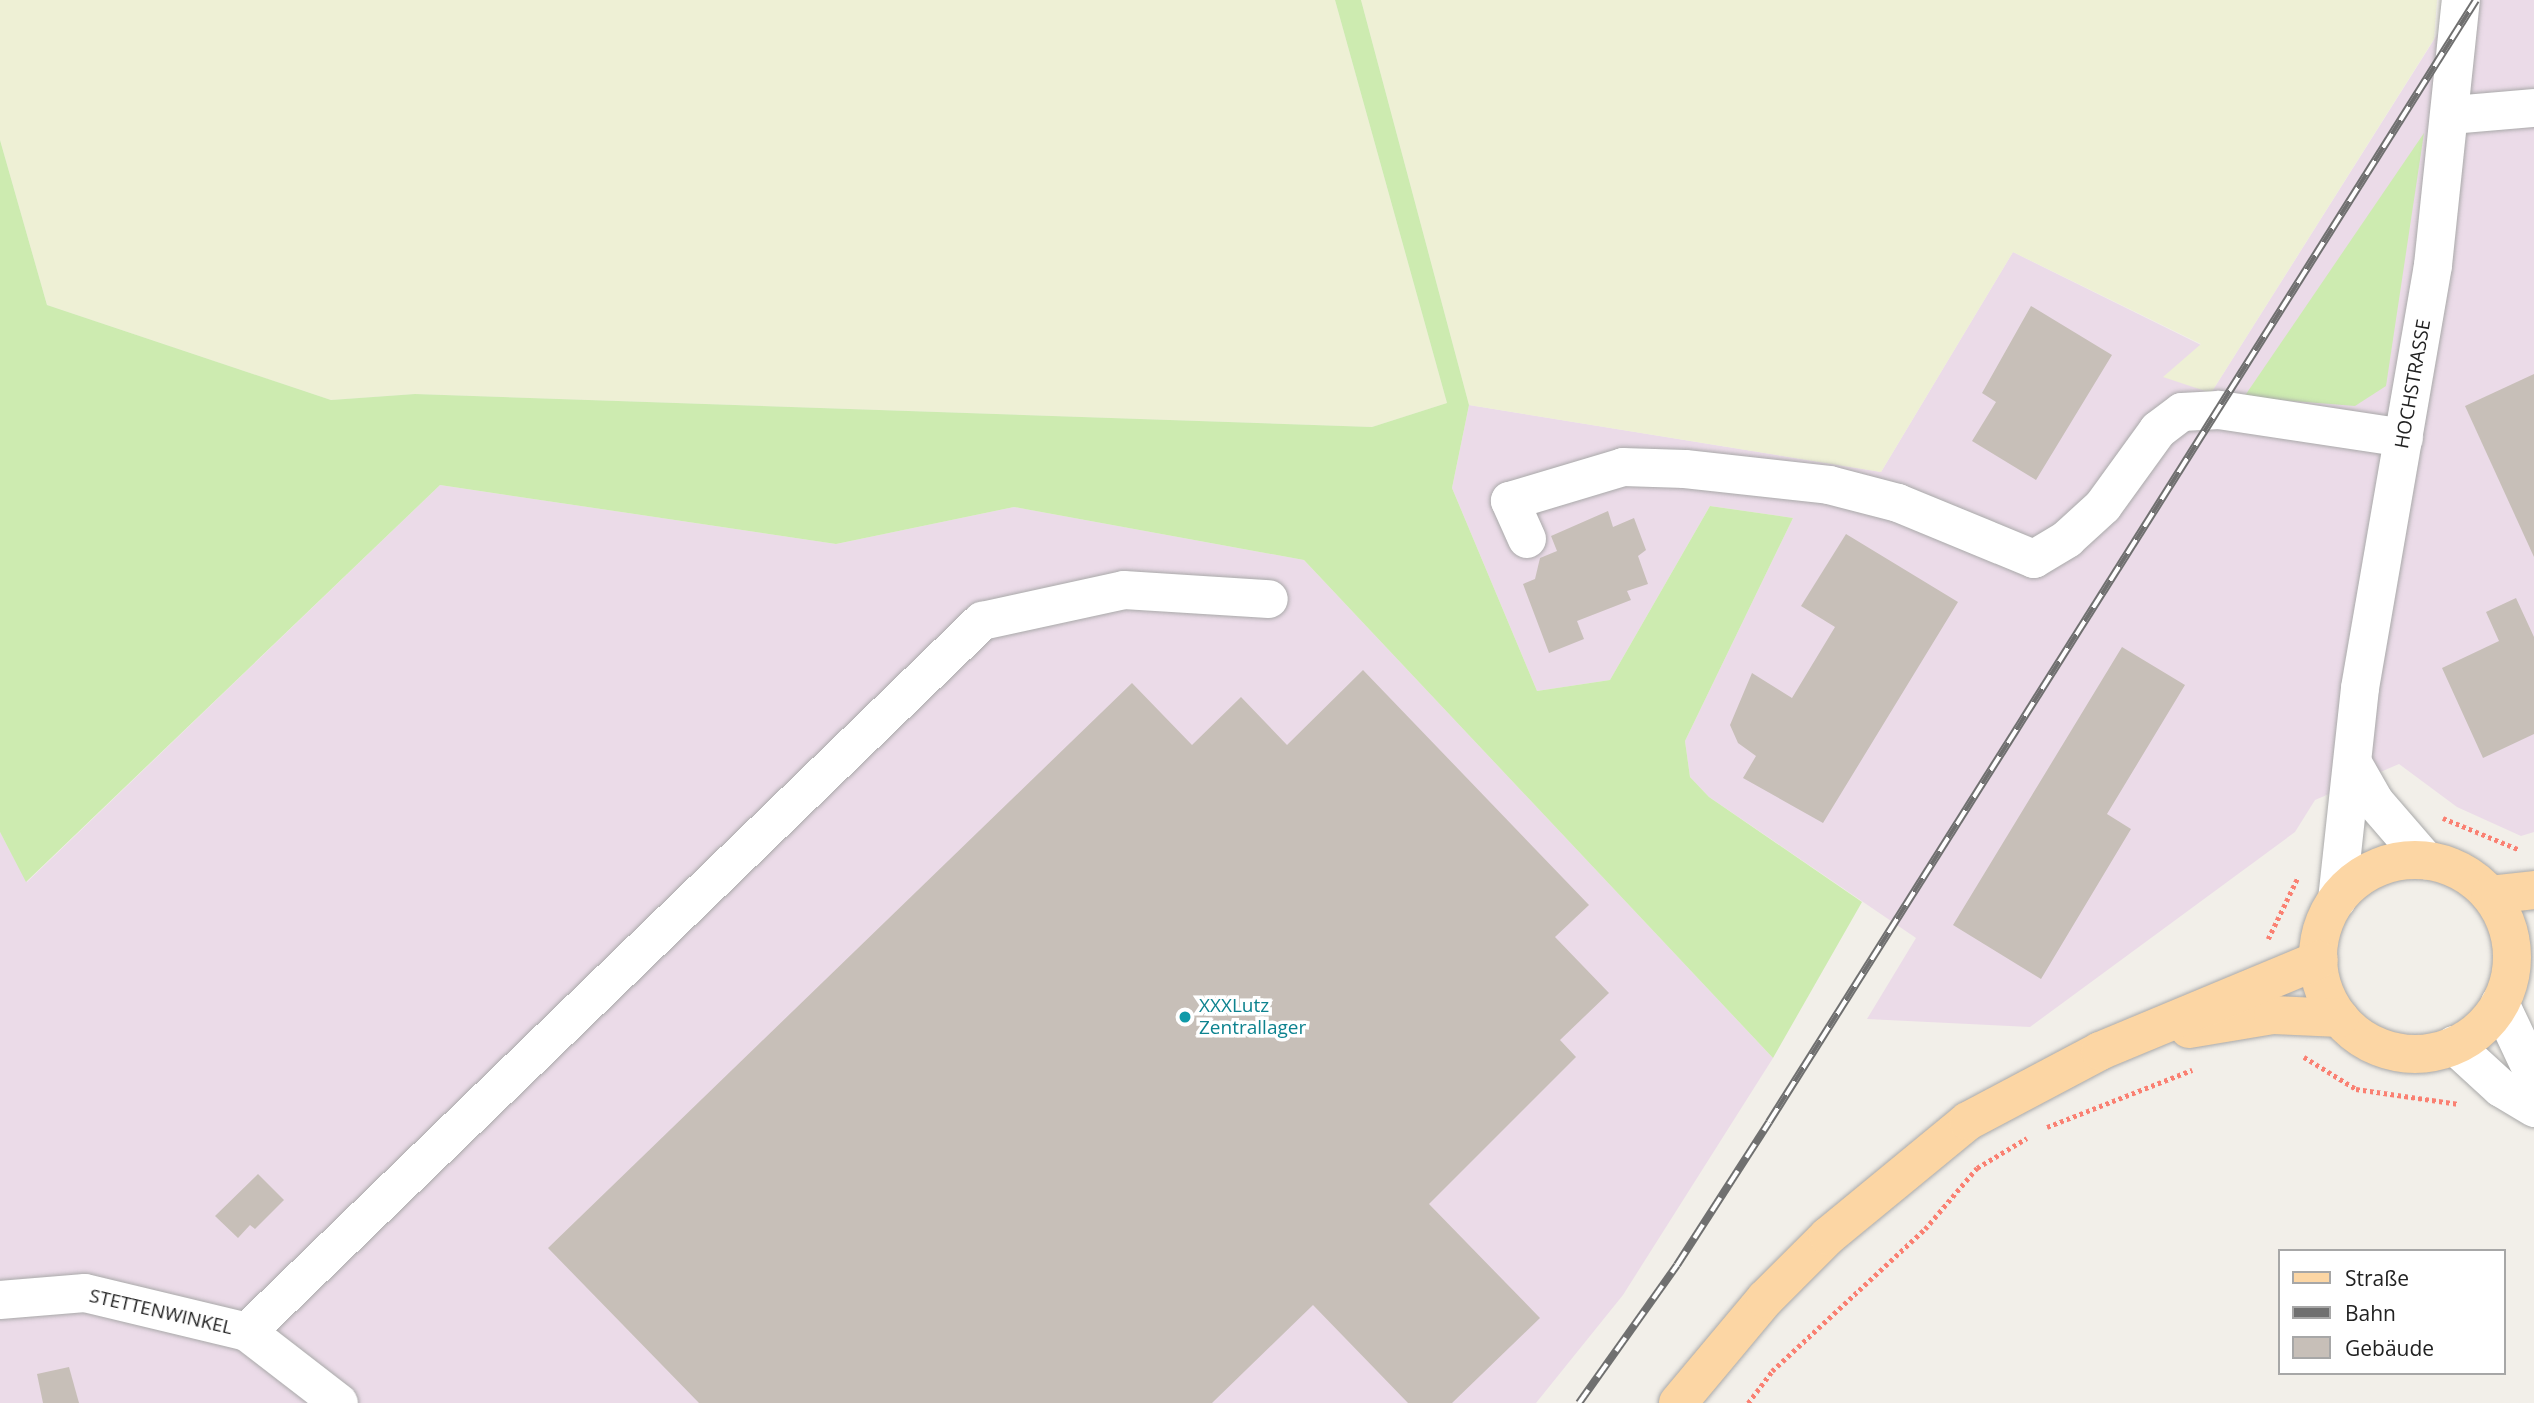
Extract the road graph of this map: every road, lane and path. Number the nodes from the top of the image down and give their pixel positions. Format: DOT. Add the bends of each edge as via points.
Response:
graph roads {
  1 [pos="2461,0"];
  2 [pos="2534,108"];
  3 [pos="2452,115"];
  4 [pos="2404,438"];
  5 [pos="1527,540"];
  6 [pos="1269,599"];
  7 [pos="2355,767"];
  8 [pos="2430,811"];
  9 [pos="2521,849"];
  10 [pos="2425,860"];
  11 [pos="2301,870"];
  12 [pos="2534,890"];
  13 [pos="2490,895"];
  14 [pos="2337,900"];
  15 [pos="2522,957"];
  16 [pos="2319,960"];
  17 [pos="2268,998"];
  18 [pos="2500,1003"];
  19 [pos="2340,1018"];
  20 [pos="2454,1045"];
  21 [pos="2203,1067"];
  22 [pos="2517,1082"];
  23 [pos="2534,1108"];
  24 [pos="0,1300"];
  25 [pos="247,1332"];
  26 [pos="339,1403"];
  27 [pos="1678,1403"];
  28 [pos="1748,1403"];
  1 -- 3 [label="street, HOCHSTRASSE"];
  2 -- 3 [label="street"];
  3 -- 4 [label="street, HOCHSTRASSE"];
  4 -- 5 [label="street" via="2219,411 2182,412 2158,430 2103,506 2067,539 2034,559 1887,500 1816,482 1685,469 1623,467 1510,501"];
  4 -- 7 [label="street, HOCHSTRASSE" via="2360,688"];
  6 -- 25 [label="street" via="1125,590 982,621"];
  7 -- 10 [label="street" via="2375,802"];
  7 -- 14 [label="street, HOCHSTRASSE"];
  8 -- 9 [label="path" via="2472,834"];
  10 -- 13 [label="main road" via="2461,872"];
  10 -- 14 [label="main road" via="2376,869"];
  11 -- 17 [label="path" via="2256,959"];
  12 -- 13 [label="main road"];
  13 -- 15 [label="main road"];
  14 -- 16 [label="main road" via="2321,934"];
  15 -- 18 [label="main road"];
  16 -- 17 [label="main road"];
  16 -- 19 [label="main road" via="2322,984"];
  17 -- 19 [label="main road"];
  17 -- 22 [label="path" via="2277,1053 2303,1056 2356,1089 2419,1095 2478,1109"];
  17 -- 27 [label="main road" via="2142,1036 2038,1081 1968,1121 1904,1169 1765,1299"];
  18 -- 20 [label="main road" via="2485,1023"];
  18 -- 22 [label="street"];
  19 -- 20 [label="main road" via="2358,1035 2392,1051 2418,1053"];
  20 -- 22 [label="street"];
  21 -- 28 [label="path" via="2037,1132 1977,1168 1924,1228 1772,1371"];
  22 -- 23 [label="street"];
  24 -- 25 [label="street, STETTENWINKEL" via="85,1293"];
  25 -- 26 [label="street, STETTENWINKEL"];
}
